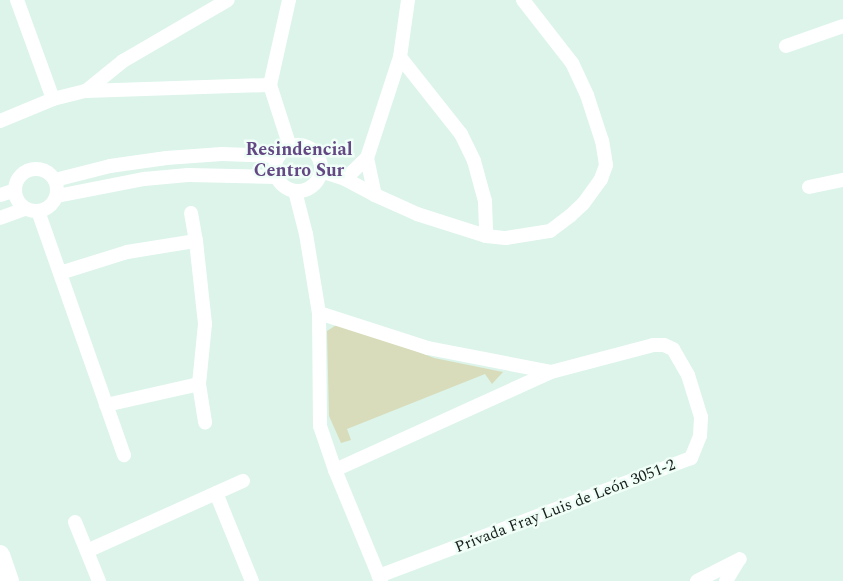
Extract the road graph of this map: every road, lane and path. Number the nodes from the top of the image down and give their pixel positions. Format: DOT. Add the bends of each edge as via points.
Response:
graph roads {
  1 [pos="17,0"];
  2 [pos="228,0"];
  3 [pos="289,0"];
  4 [pos="408,0"];
  5 [pos="522,0"];
  6 [pos="843,26"];
  7 [pos="786,46"];
  8 [pos="400,57"];
  9 [pos="270,85"];
  10 [pos="86,91"];
  11 [pos="53,99"];
  12 [pos="0,121"];
  13 [pos="290,147"];
  14 [pos="279,156"];
  15 [pos="367,158"];
  16 [pos="321,171"];
  17 [pos="277,177"];
  18 [pos="345,178"];
  19 [pos="55,180"];
  20 [pos="843,180"];
  21 [pos="809,187"];
  22 [pos="15,190"];
  23 [pos="295,191"];
  24 [pos="0,195"];
  25 [pos="57,196"];
  26 [pos="375,196"];
  27 [pos="32,210"];
  28 [pos="191,213"];
  29 [pos="0,218"];
  30 [pos="486,236"];
  31 [pos="196,241"];
  32 [pos="60,273"];
  33 [pos="319,313"];
  34 [pos="551,372"];
  35 [pos="199,384"];
  36 [pos="106,405"];
  37 [pos="205,424"];
  38 [pos="124,455"];
  39 [pos="335,470"];
  40 [pos="243,481"];
  41 [pos="216,493"];
  42 [pos="76,522"];
  43 [pos="87,551"];
  44 [pos="0,555"];
  45 [pos="380,579"];
  46 [pos="9,581"];
  47 [pos="99,581"];
  48 [pos="252,581"];
  49 [pos="698,581"];
  50 [pos="726,581"];
  1 -- 11 [label="street"];
  2 -- 10 [label="street" via="123,61"];
  3 -- 9 [label="street"];
  4 -- 8 [label="street"];
  5 -- 30 [label="street" via="572,63 602,141 606,165 583,204 550,231 506,238"];
  6 -- 7 [label="street"];
  8 -- 15 [label="street"];
  8 -- 30 [label="street" via="461,134 474,161 485,201"];
  9 -- 10 [label="street"];
  9 -- 13 [label="street"];
  10 -- 11 [label="street"];
  11 -- 12 [label="street"];
  13 -- 14 [label="street"];
  13 -- 16 [label="street" via="305,146 312,150 321,163"];
  14 -- 17 [label="street" via="275,170"];
  14 -- 19 [label="street" via="222,154 166,158 110,166"];
  15 -- 18 [label="street"];
  15 -- 26 [label="street"];
  16 -- 18 [label="street"];
  16 -- 23 [label="street" via="314,185"];
  17 -- 23 [label="street" via="284,186"];
  17 -- 25 [label="street" via="162,178 100,186"];
  18 -- 26 [label="street"];
  19 -- 22 [label="street" via="43,170 27,171 21,175"];
  19 -- 25 [label="street"];
  20 -- 21 [label="street"];
  22 -- 24 [label="street"];
  22 -- 27 [label="street" via="18,201"];
  23 -- 33 [label="street, Privada Fray Luis de León 3051-2"];
  25 -- 27 [label="street" via="50,206"];
  26 -- 30 [label="street" via="450,226"];
  27 -- 29 [label="street"];
  27 -- 32 [label="street"];
  28 -- 31 [label="street"];
  31 -- 32 [label="street" via="127,252"];
  31 -- 35 [label="street" via="205,324"];
  32 -- 36 [label="street"];
  33 -- 34 [label="street, Privada Fray Luis de León 3051-2" via="428,348"];
  33 -- 39 [label="street, Privada Fray Luis de León 3051-2" via="320,426"];
  34 -- 39 [label="street, Privada Fray Luis de León 3051-2"];
  34 -- 45 [label="street, Privada Fray Luis de León 3051-2" via="653,345 673,349 688,375 701,417 700,436 690,458"];
  35 -- 36 [label="street"];
  35 -- 37 [label="street"];
  36 -- 38 [label="street"];
  39 -- 45 [label="street, Privada Fray Luis de León 3051-2"];
  40 -- 41 [label="street"];
  41 -- 43 [label="street"];
  41 -- 48 [label="street"];
  42 -- 43 [label="street"];
  43 -- 47 [label="street"];
  44 -- 46 [label="main road"];
  49 -- 50 [label="street" via="740,559"];
}
